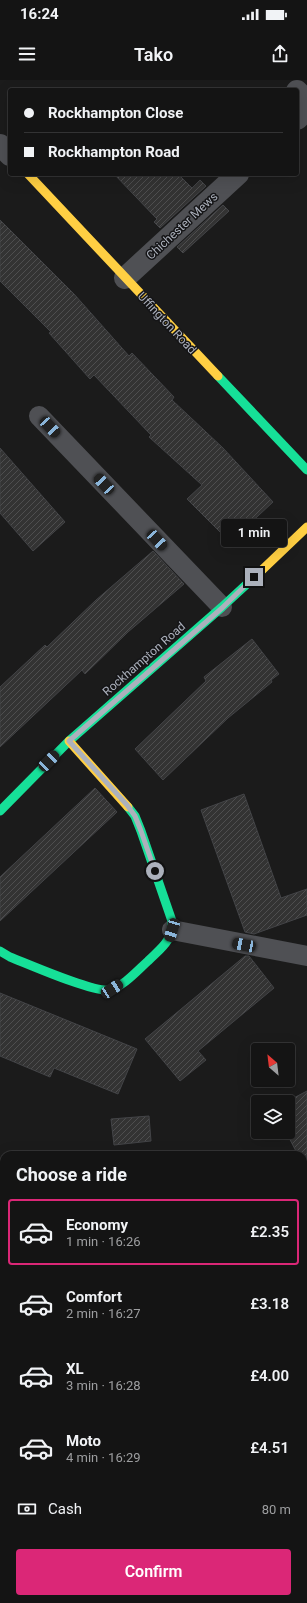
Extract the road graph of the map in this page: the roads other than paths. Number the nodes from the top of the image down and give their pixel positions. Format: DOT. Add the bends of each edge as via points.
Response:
graph roads {
  1 [pos="287,80"];
  2 [pos="295,88"];
  3 [pos="299,92"];
  4 [pos="307,101"];
  5 [pos="307,110"];
  6 [pos="299,117"];
  7 [pos="0,145"];
  8 [pos="8,154"];
  9 [pos="30,176"];
  10 [pos="236,176"];
  11 [pos="125,278"];
  12 [pos="39,416"];
  13 [pos="307,470"];
  14 [pos="307,527"];
  15 [pos="222,608"];
  16 [pos="69,741"];
  17 [pos="0,811"];
  18 [pos="172,930"];
  19 [pos="0,950"];
  20 [pos="307,956"];
  1 -- 2 [label="street"];
  3 -- 4 [label="street"];
  5 -- 6 [label="street"];
  7 -- 8 [label="street"];
  9 -- 11 [label="street, Uffington Road"];
  10 -- 11 [label="street, Chichester Mews"];
  11 -- 13 [label="street, Uffington Road"];
  12 -- 15 [label="lane"];
  14 -- 15 [label="street, Rockhampton Road"];
  15 -- 16 [label="street, Rockhampton Road"];
  16 -- 17 [label="street, Rockhampton Road"];
  16 -- 18 [label="street" via="135,816 169,910"];
  18 -- 19 [label="street" via="169,940 123,982 112,989 102,991 10,957"];
  18 -- 20 [label="lane"];
}
